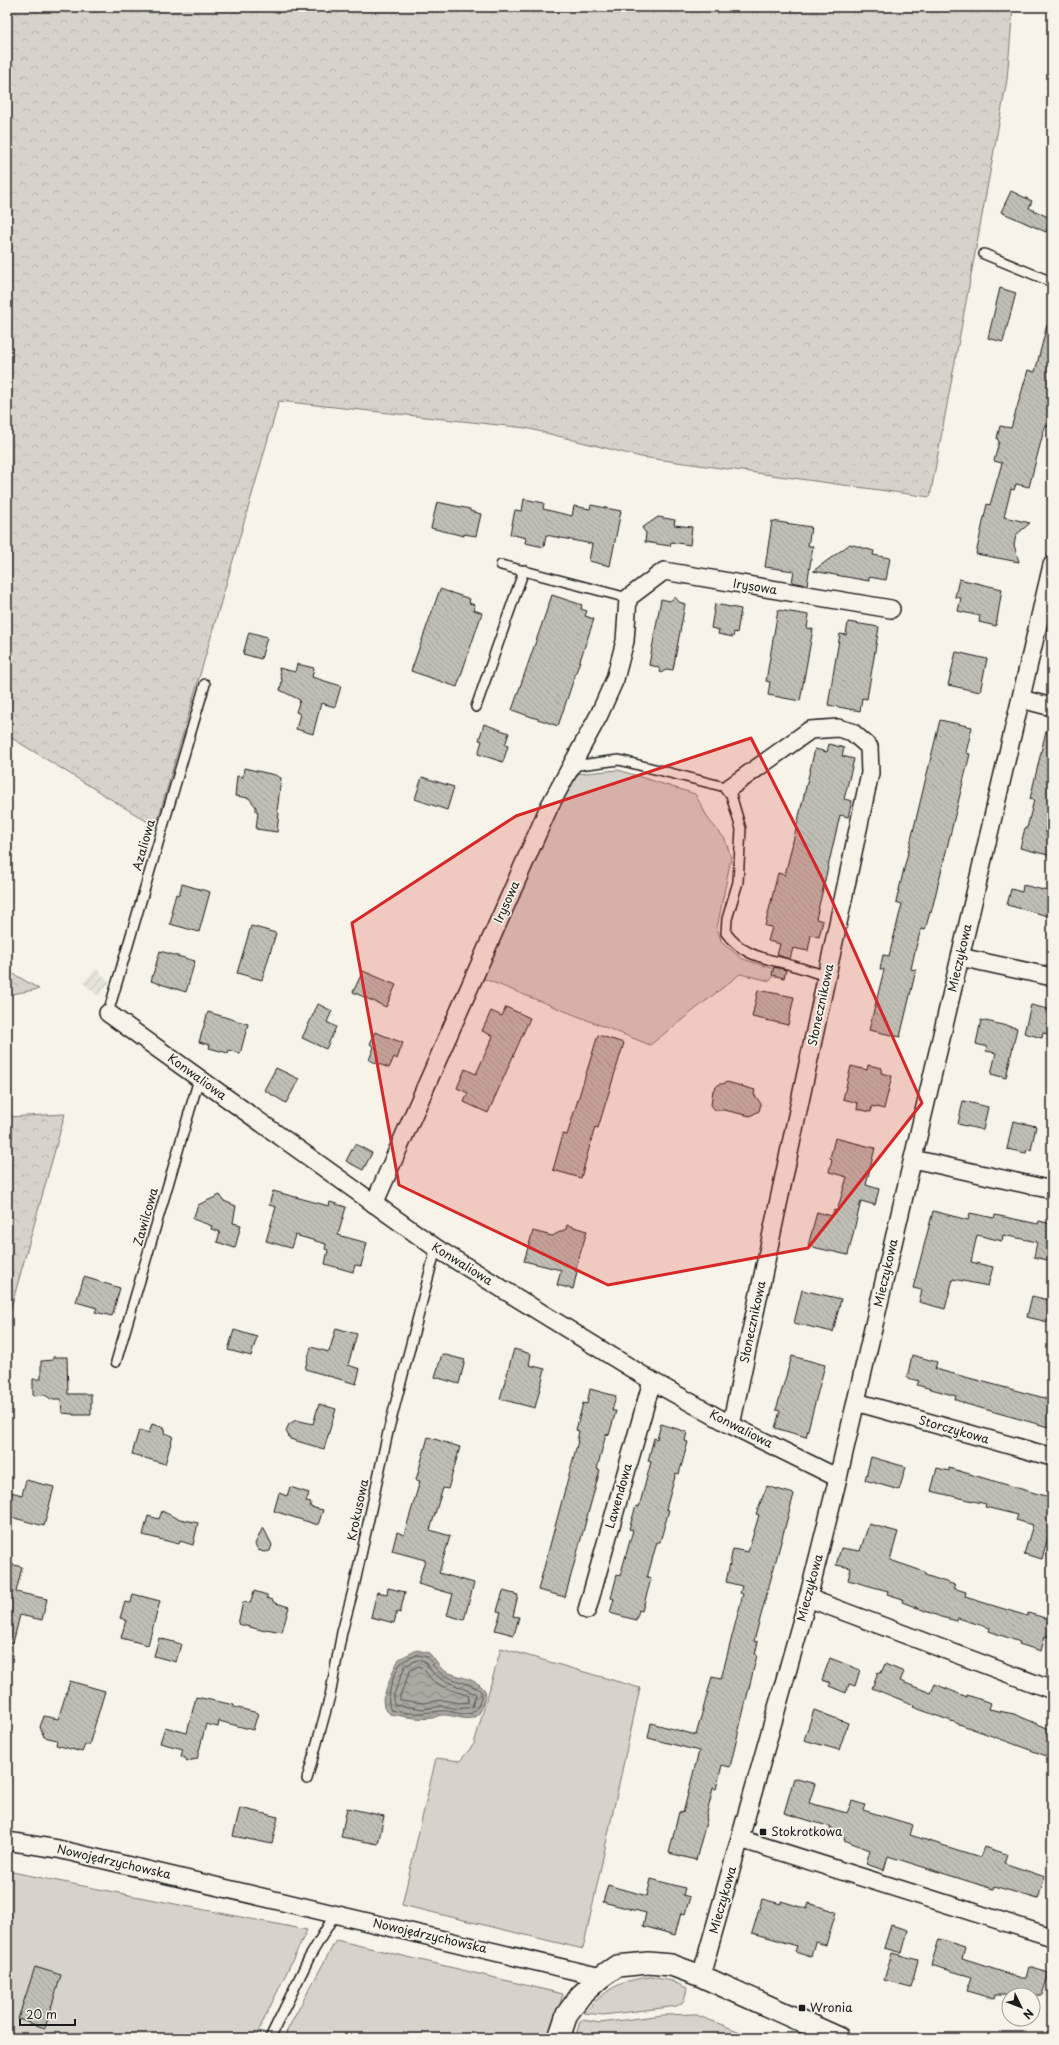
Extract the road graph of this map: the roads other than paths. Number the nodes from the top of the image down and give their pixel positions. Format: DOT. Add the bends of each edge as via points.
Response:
graph roads {
  1 [pos="984,254"];
  2 [pos="1052,282"];
  3 [pos="501,565"];
  4 [pos="1052,565"];
  5 [pos="524,570"];
  6 [pos="628,598"];
  7 [pos="891,609"];
  8 [pos="205,684"];
  9 [pos="1021,699"];
  10 [pos="476,707"];
  11 [pos="1052,707"];
  12 [pos="571,766"];
  13 [pos="729,788"];
  14 [pos="960,957"];
  15 [pos="827,976"];
  16 [pos="1052,977"];
  17 [pos="108,1014"];
  18 [pos="199,1079"];
  19 [pos="913,1160"];
  20 [pos="1052,1190"];
  21 [pos="374,1204"];
  22 [pos="436,1248"];
  23 [pos="116,1362"];
  24 [pos="652,1381"];
  25 [pos="856,1402"];
  26 [pos="731,1425"];
  27 [pos="1052,1457"];
  28 [pos="838,1478"];
  29 [pos="808,1598"];
  30 [pos="587,1610"];
  31 [pos="1052,1690"];
  32 [pos="308,1779"];
  33 [pos="740,1839"];
  34 [pos="7,1841"];
  35 [pos="334,1914"];
  36 [pos="1052,1936"];
  37 [pos="701,1976"];
  38 [pos="601,1977"];
  39 [pos="270,2038"];
  40 [pos="559,2038"];
  41 [pos="839,2038"];
  1 -- 2 [label="lane"];
  3 -- 5 [label="lane"];
  4 -- 9 [label="street, Mieczykowa"];
  5 -- 6 [label="lane"];
  5 -- 10 [label="lane"];
  6 -- 7 [label="street, Irysowa" via="664,571"];
  6 -- 12 [label="street, Irysowa" via="625,641 615,679"];
  8 -- 17 [label="lane, Azaliowa"];
  9 -- 11 [label="street"];
  9 -- 14 [label="street, Mieczykowa"];
  12 -- 13 [label="lane" via="619,760"];
  12 -- 21 [label="street, Irysowa" via="549,807"];
  13 -- 15 [label="lane" via="741,830 738,882 726,933 735,944 754,956"];
  13 -- 15 [label="street, Słonecznikowa" via="810,730 838,728 852,732 869,747 870,773"];
  14 -- 16 [label="street"];
  14 -- 19 [label="street, Mieczykowa"];
  15 -- 26 [label="street, Słonecznikowa"];
  17 -- 18 [label="street, Konwaliowa"];
  18 -- 21 [label="street, Konwaliowa"];
  18 -- 23 [label="lane, Zawilcowa"];
  19 -- 20 [label="street"];
  19 -- 25 [label="street, Mieczykowa"];
  21 -- 22 [label="street, Konwaliowa"];
  22 -- 24 [label="street, Konwaliowa"];
  22 -- 32 [label="lane, Krokusowa" via="388,1432 342,1632 330,1696"];
  24 -- 26 [label="street, Konwaliowa"];
  24 -- 30 [label="street, Lawendowa"];
  25 -- 27 [label="street, Storczykowa"];
  25 -- 28 [label="street, Mieczykowa"];
  26 -- 28 [label="street, Konwaliowa"];
  28 -- 29 [label="street, Mieczykowa"];
  29 -- 31 [label="street"];
  29 -- 33 [label="street, Mieczykowa"];
  33 -- 36 [label="street"];
  33 -- 37 [label="street, Mieczykowa"];
  34 -- 35 [label="street, Nowojędrzychowska" via="58,1849"];
  35 -- 38 [label="street, Nowojędrzychowska"];
  35 -- 39 [label="lane" via="309,1958"];
  37 -- 38 [label="street" via="670,1965 648,1963 617,1966"];
  37 -- 41 [label="street"];
  38 -- 40 [label="street" via="581,1995 567,2014"];
}
